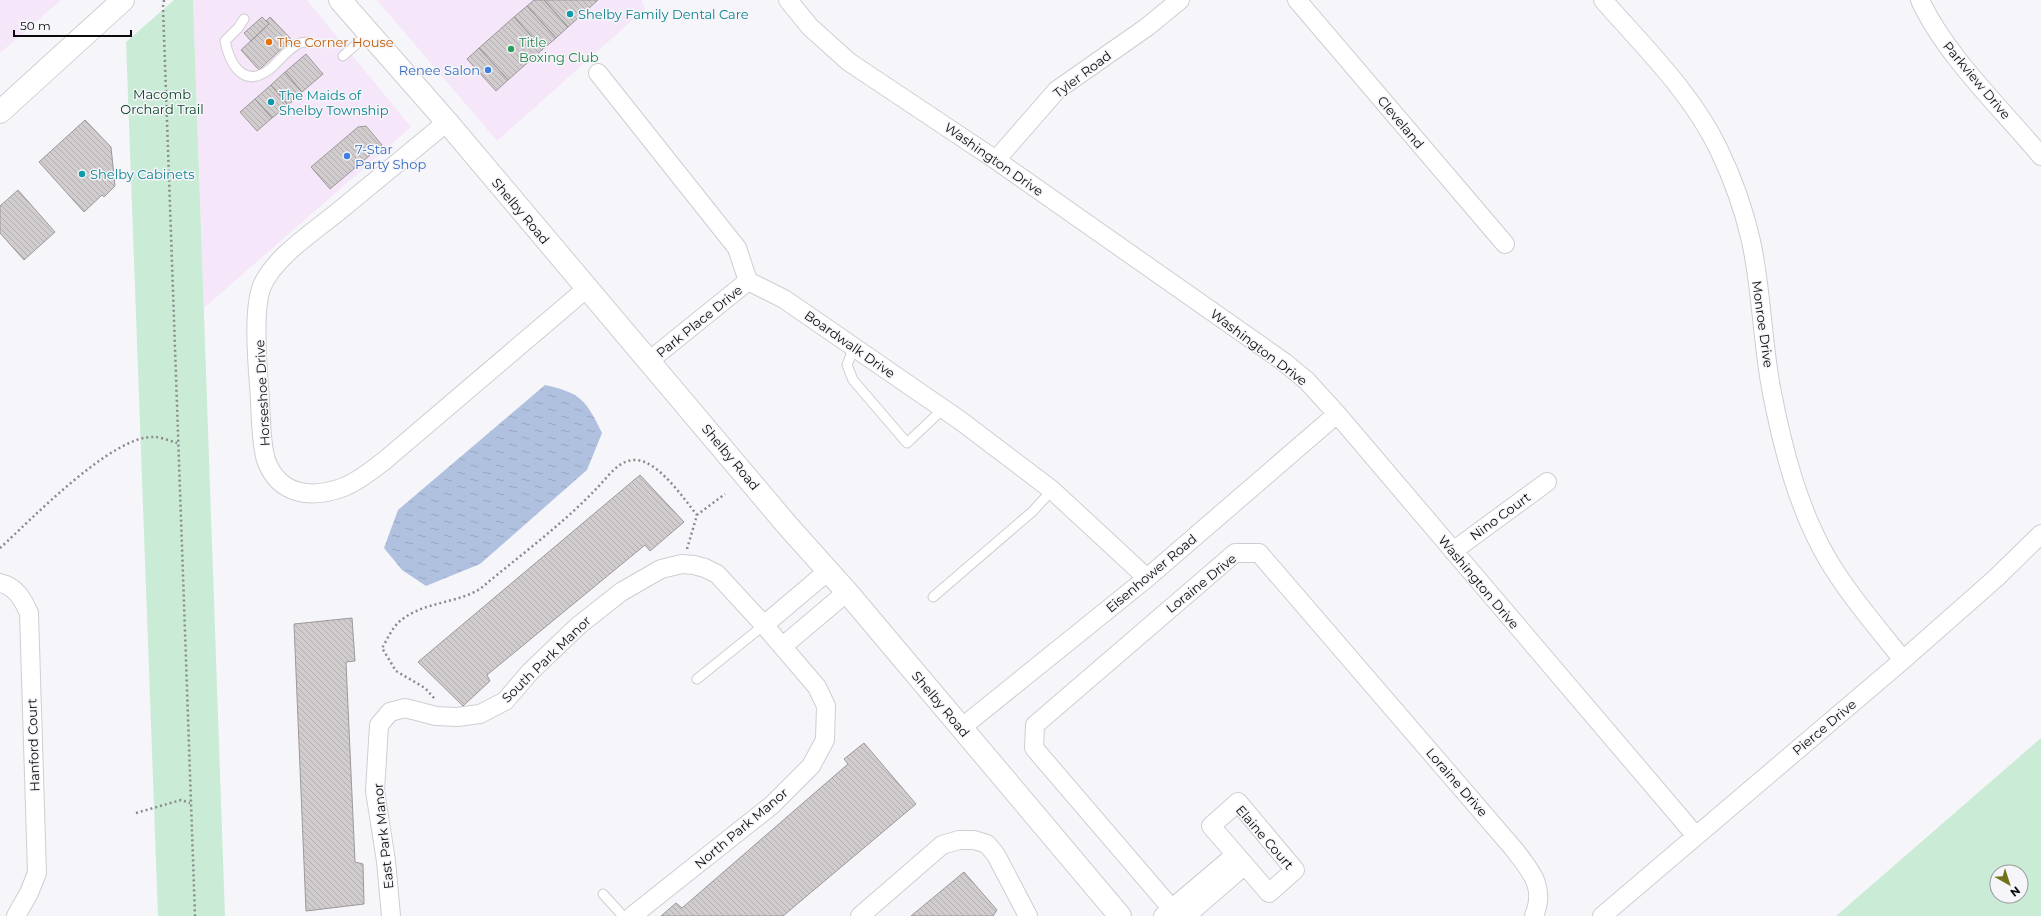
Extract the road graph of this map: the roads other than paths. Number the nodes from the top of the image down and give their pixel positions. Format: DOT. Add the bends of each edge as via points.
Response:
graph roads {
  1 [pos="123,0"];
  2 [pos="340,0"];
  3 [pos="788,0"];
  4 [pos="1180,0"];
  5 [pos="1297,0"];
  6 [pos="1603,0"];
  7 [pos="1920,0"];
  8 [pos="244,19"];
  9 [pos="369,33"];
  10 [pos="310,42"];
  11 [pos="343,56"];
  12 [pos="598,73"];
  13 [pos="0,112"];
  14 [pos="446,122"];
  15 [pos="2041,156"];
  16 [pos="996,160"];
  17 [pos="1505,244"];
  18 [pos="748,281"];
  19 [pos="586,289"];
  20 [pos="854,347"];
  21 [pos="650,361"];
  22 [pos="943,408"];
  23 [pos="1337,414"];
  24 [pos="1547,482"];
  25 [pos="1052,490"];
  26 [pos="2041,534"];
  27 [pos="1453,551"];
  28 [pos="828,571"];
  29 [pos="1147,578"];
  30 [pos="0,583"];
  31 [pos="847,592"];
  32 [pos="933,597"];
  33 [pos="764,625"];
  34 [pos="782,646"];
  35 [pos="1903,660"];
  36 [pos="697,679"];
  37 [pos="390,712"];
  38 [pos="961,728"];
  39 [pos="1696,836"];
  40 [pos="1240,860"];
  41 [pos="603,894"];
  42 [pos="1175,914"];
  43 [pos="16,916"];
  44 [pos="391,916"];
  45 [pos="623,916"];
  46 [pos="632,916"];
  47 [pos="860,916"];
  48 [pos="1028,916"];
  49 [pos="1120,916"];
  50 [pos="1534,916"];
  51 [pos="1602,916"];
  1 -- 13 [label="street"];
  2 -- 9 [label="street, Shelby Road"];
  3 -- 16 [label="street, Washington Drive" via="810,27 849,62"];
  4 -- 16 [label="street, Tyler Road" via="1147,27 1057,90"];
  5 -- 17 [label="street, Cleveland"];
  6 -- 35 [label="street, Monroe Drive" via="1690,101 1718,149 1744,214 1751,243 1772,390 1788,460 1802,502 1816,536 1843,584"];
  7 -- 15 [label="street, Parkview Drive" via="1940,36"];
  8 -- 10 [label="lane" via="225,41 235,68 242,75 262,74 298,44"];
  9 -- 11 [label="lane"];
  9 -- 14 [label="street, Shelby Road"];
  12 -- 18 [label="street" via="737,248"];
  14 -- 19 [label="street, Shelby Road"];
  14 -- 19 [label="street, Horseshoe Drive" via="299,244 274,268 262,286 258,304 258,352 264,446 266,459 280,483 286,488 304,494 344,486 363,476"];
  16 -- 23 [label="street, Washington Drive" via="1284,362 1307,381"];
  18 -- 20 [label="street, Boardwalk Drive" via="784,299"];
  18 -- 21 [label="street, Park Place Drive"];
  19 -- 21 [label="street, Shelby Road"];
  20 -- 22 [label="street, Boardwalk Drive"];
  20 -- 22 [label="lane" via="847,365 853,380 907,443"];
  21 -- 28 [label="street, Shelby Road"];
  22 -- 25 [label="street, Boardwalk Drive"];
  23 -- 27 [label="street, Washington Drive"];
  23 -- 29 [label="street, Eisenhower Road"];
  24 -- 27 [label="street, Nino Court"];
  25 -- 29 [label="street, Boardwalk Drive"];
  25 -- 32 [label="lane" via="1033,511"];
  26 -- 35 [label="street, Pierce Drive" via="1996,578"];
  27 -- 39 [label="street, Washington Drive"];
  28 -- 31 [label="street, Shelby Road"];
  28 -- 33 [label="street"];
  29 -- 38 [label="street, Eisenhower Road"];
  30 -- 43 [label="street, Hanford Court" via="17,593 29,613 37,873"];
  31 -- 34 [label="street"];
  31 -- 38 [label="street, Shelby Road"];
  33 -- 34 [label="street, North Park Manor"];
  33 -- 36 [label="lane"];
  33 -- 37 [label="street, South Park Manor" via="717,574 705,568 682,564 661,569 621,592 572,631 505,701 480,714 436,716 405,708"];
  34 -- 46 [label="street, North Park Manor" via="817,687 826,706 825,740 811,766 772,805"];
  35 -- 39 [label="street, Pierce Drive"];
  37 -- 44 [label="street, East Park Manor" via="379,725 375,790"];
  38 -- 49 [label="street, Shelby Road"];
  39 -- 51 [label="street, Pierce Drive"];
  40 -- 40 [label="street, Elaine Court" via="1269,893 1295,870 1238,802 1211,826"];
  40 -- 42 [label="street"];
  41 -- 45 [label="lane"];
  42 -- 50 [label="street, Loraine Drive" via="1034,748 1035,725 1235,552 1259,553 1513,848 1532,872 1538,888 1538,906"];
  47 -- 48 [label="street" via="942,846 960,840 974,840 987,844 996,855"];
}
